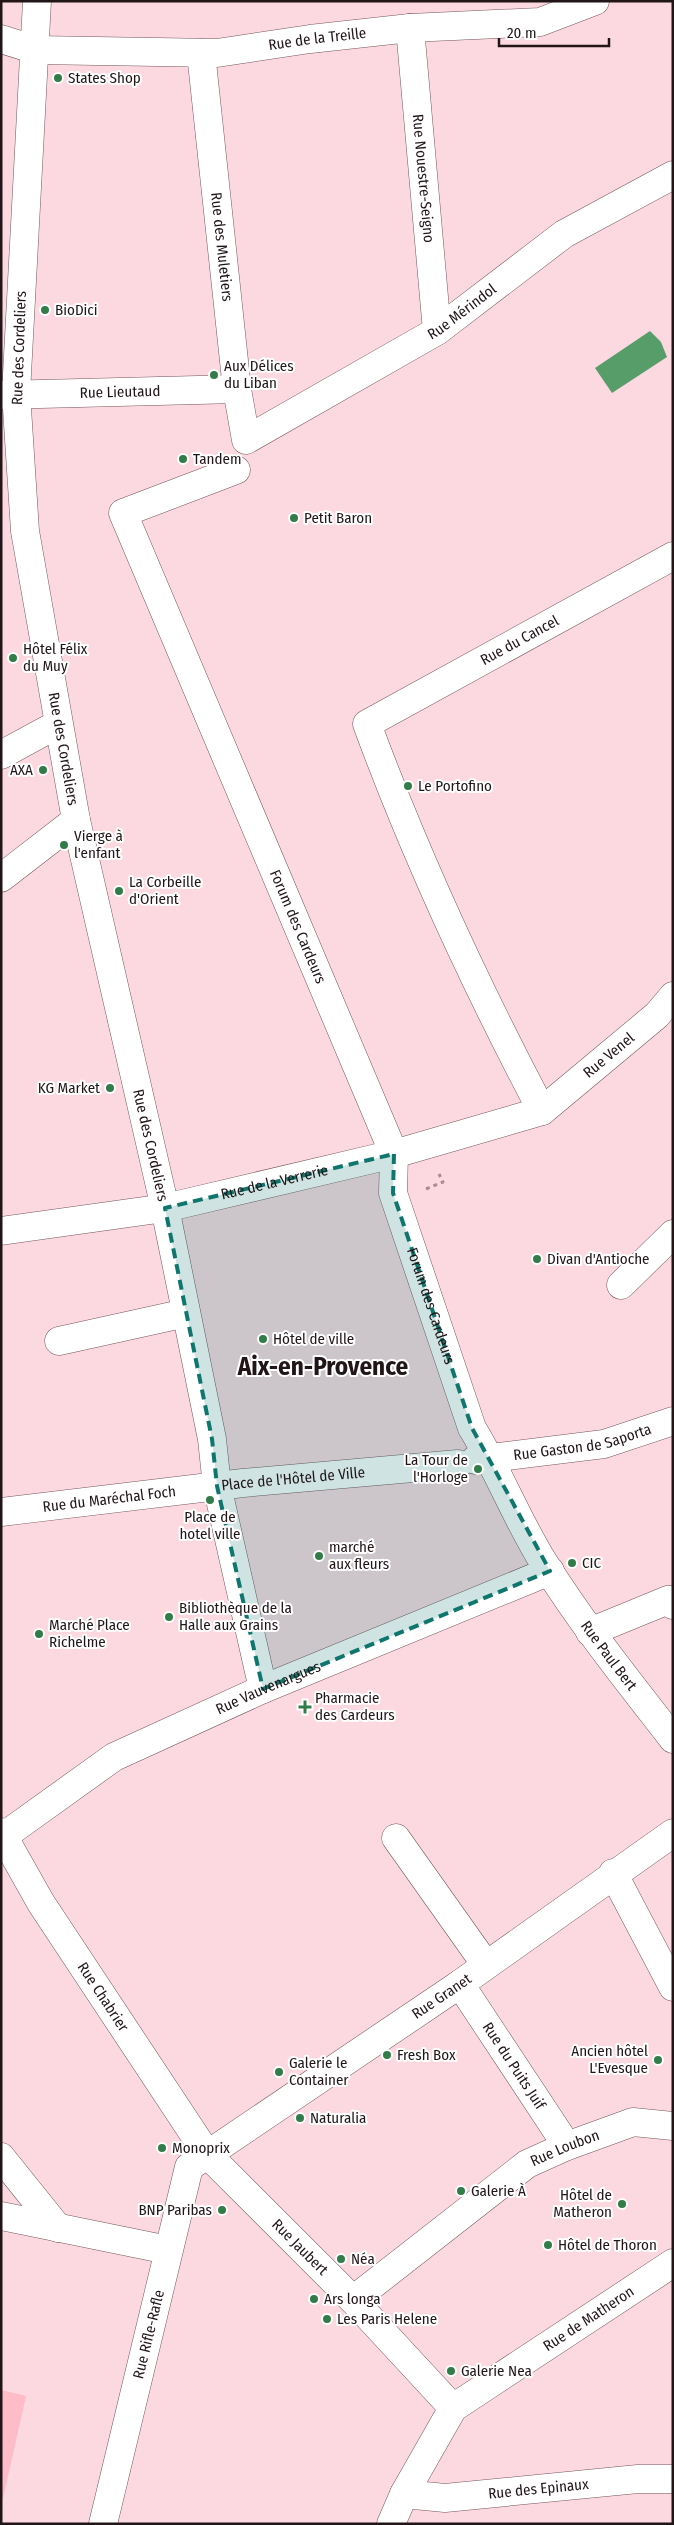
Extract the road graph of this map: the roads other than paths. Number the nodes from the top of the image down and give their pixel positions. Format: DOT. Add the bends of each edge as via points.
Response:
graph roads {
  1 [pos="38,1"];
  2 [pos="595,1"];
  3 [pos="410,28"];
  4 [pos="1,39"];
  5 [pos="36,50"];
  6 [pos="201,53"];
  7 [pos="673,175"];
  8 [pos="437,331"];
  9 [pos="238,389"];
  10 [pos="8,394"];
  11 [pos="246,440"];
  12 [pos="236,470"];
  13 [pos="673,556"];
  14 [pos="58,724"];
  15 [pos="1,755"];
  16 [pos="76,820"];
  17 [pos="1,878"];
  18 [pos="673,996"];
  19 [pos="542,1112"];
  20 [pos="394,1154"];
  21 [pos="165,1208"];
  22 [pos="1,1231"];
  23 [pos="673,1234"];
  24 [pos="621,1284"];
  25 [pos="186,1313"];
  26 [pos="59,1341"];
  27 [pos="673,1421"];
  28 [pos="474,1461"];
  29 [pos="217,1486"];
  30 [pos="1,1512"];
  31 [pos="550,1571"];
  32 [pos="673,1606"];
  33 [pos="590,1632"];
  34 [pos="262,1690"];
  35 [pos="673,1739"];
  36 [pos="673,1833"];
  37 [pos="2,1835"];
  38 [pos="396,1838"];
  39 [pos="613,1874"];
  40 [pos="486,1965"];
  41 [pos="460,1984"];
  42 [pos="673,1987"];
  43 [pos="673,2126"];
  44 [pos="568,2146"];
  45 [pos="207,2154"];
  46 [pos="1,2157"];
  47 [pos="10,2218"];
  48 [pos="58,2228"];
  49 [pos="168,2250"];
  50 [pos="673,2263"];
  51 [pos="353,2300"];
  52 [pos="453,2408"];
  53 [pos="673,2478"];
  54 [pos="404,2494"];
  55 [pos="103,2524"];
  56 [pos="391,2524"];
  1 -- 5 [label="street, Rue des Cordeliers"];
  2 -- 3 [label="street, Rue de la Treille" via="540,22"];
  3 -- 6 [label="street, Rue de la Treille"];
  3 -- 8 [label="street, Rue Nouestre-Seigno"];
  4 -- 5 [label="street, Rue de la Treille"];
  5 -- 6 [label="street, Rue de la Treille"];
  5 -- 10 [label="street, Rue des Cordeliers"];
  6 -- 9 [label="street, Rue des Muletiers"];
  7 -- 8 [label="street, Rue Mérindol" via="564,234"];
  8 -- 11 [label="street, Rue Mérindol"];
  9 -- 10 [label="street, Rue Lieutaud"];
  9 -- 11 [label="street, Rue des Muletiers"];
  10 -- 14 [label="street, Rue des Cordeliers" via="25,532"];
  12 -- 20 [label="street, Forum des Cardeurs" via="123,513"];
  13 -- 19 [label="street, Rue du Cancel" via="366,724 489,1011"];
  14 -- 15 [label="street"];
  14 -- 16 [label="street, Rue des Cordeliers"];
  16 -- 17 [label="street"];
  16 -- 21 [label="street, Rue des Cordeliers"];
  18 -- 19 [label="street, Rue Venel" via="657,1015"];
  19 -- 20 [label="street, Rue de la Verrerie"];
  20 -- 21 [label="street, Rue de la Verrerie"];
  20 -- 28 [label="street, Forum des Cardeurs" via="393,1193 472,1428"];
  21 -- 22 [label="street, Rue de la Verrerie"];
  21 -- 25 [label="street, Rue des Cordeliers"];
  23 -- 24 [label="street"];
  25 -- 26 [label="street"];
  25 -- 29 [label="street, Rue des Cordeliers" via="212,1439"];
  27 -- 28 [label="street, Rue Gaston de Saporta" via="604,1444"];
  28 -- 29 [label="street, Place de l'Hôtel de Ville"];
  28 -- 31 [label="street"];
  29 -- 30 [label="street, Rue du Maréchal Foch"];
  29 -- 34 [label="street, Place de l'Hôtel de Ville"];
  31 -- 33 [label="street, Rue Paul Bert"];
  31 -- 34 [label="street, Rue Vauvenargues"];
  32 -- 33 [label="street" via="668,1600"];
  33 -- 35 [label="street, Rue Paul Bert"];
  34 -- 37 [label="street, Rue Vauvenargues" via="114,1757"];
  36 -- 39 [label="street, Rue Granet"];
  37 -- 45 [label="street, Rue Chabrier" via="41,1903"];
  38 -- 40 [label="street"];
  39 -- 40 [label="street, Rue Granet"];
  39 -- 42 [label="street"];
  40 -- 41 [label="street, Rue Granet"];
  41 -- 44 [label="street, Rue du Puits Juif"];
  41 -- 45 [label="street, Rue Granet"];
  43 -- 44 [label="street, Rue Loubon" via="633,2122"];
  44 -- 51 [label="street, Rue Loubon" via="527,2164"];
  45 -- 49 [label="street, Rue Rifle-Rafle" via="189,2167"];
  45 -- 51 [label="street, Rue Jaubert"];
  46 -- 48 [label="street"];
  47 -- 48 [label="street"];
  48 -- 49 [label="street"];
  49 -- 55 [label="street, Rue Rifle-Rafle"];
  50 -- 52 [label="street, Rue de Matheron"];
  51 -- 52 [label="street, Rue Jaubert"];
  52 -- 54 [label="street"];
  53 -- 54 [label="street, Rue des Epinaux" via="445,2498"];
  54 -- 56 [label="street"];
}
